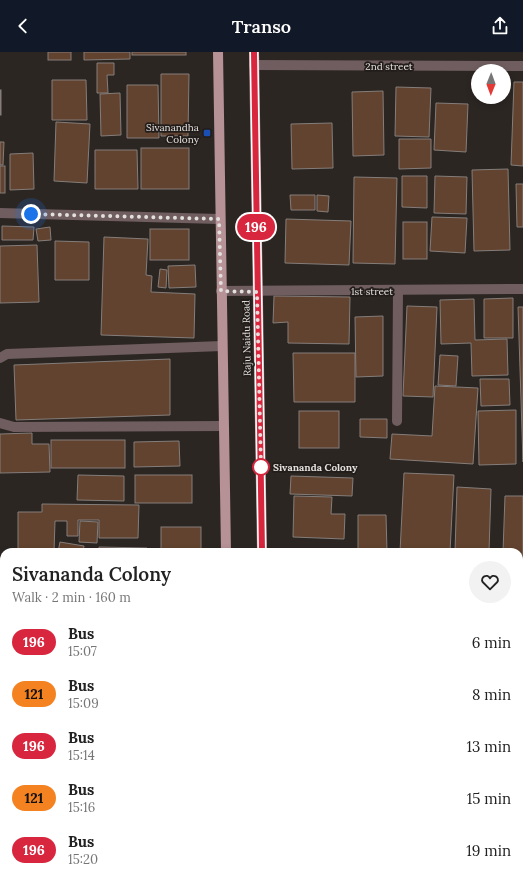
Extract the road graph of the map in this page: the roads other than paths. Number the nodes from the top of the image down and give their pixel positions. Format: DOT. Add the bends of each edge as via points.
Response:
graph roads {
  1 [pos="218,52"];
  2 [pos="254,52"];
  3 [pos="254,65"];
  4 [pos="523,66"];
  5 [pos="0,213"];
  6 [pos="219,219"];
  7 [pos="523,289"];
  8 [pos="398,290"];
  9 [pos="221,291"];
  10 [pos="257,292"];
  11 [pos="222,346"];
  12 [pos="0,358"];
  13 [pos="397,421"];
  14 [pos="0,423"];
  15 [pos="223,426"];
  16 [pos="226,548"];
  17 [pos="262,548"];
  1 -- 6 [label="main road"];
  2 -- 3 [label="main road, Raju Naidu Road"];
  3 -- 4 [label="street, 2nd street"];
  3 -- 10 [label="main road, Raju Naidu Road"];
  5 -- 6 [label="street"];
  6 -- 9 [label="main road"];
  7 -- 8 [label="street, 1st street"];
  8 -- 10 [label="street, 1st street"];
  8 -- 13 [label="street"];
  9 -- 10 [label="street, 1st street"];
  9 -- 11 [label="main road"];
  10 -- 17 [label="main road, Raju Naidu Road"];
  11 -- 12 [label="street" via="7,354"];
  11 -- 15 [label="main road"];
  14 -- 15 [label="street" via="14,427"];
  15 -- 16 [label="main road"];
}
